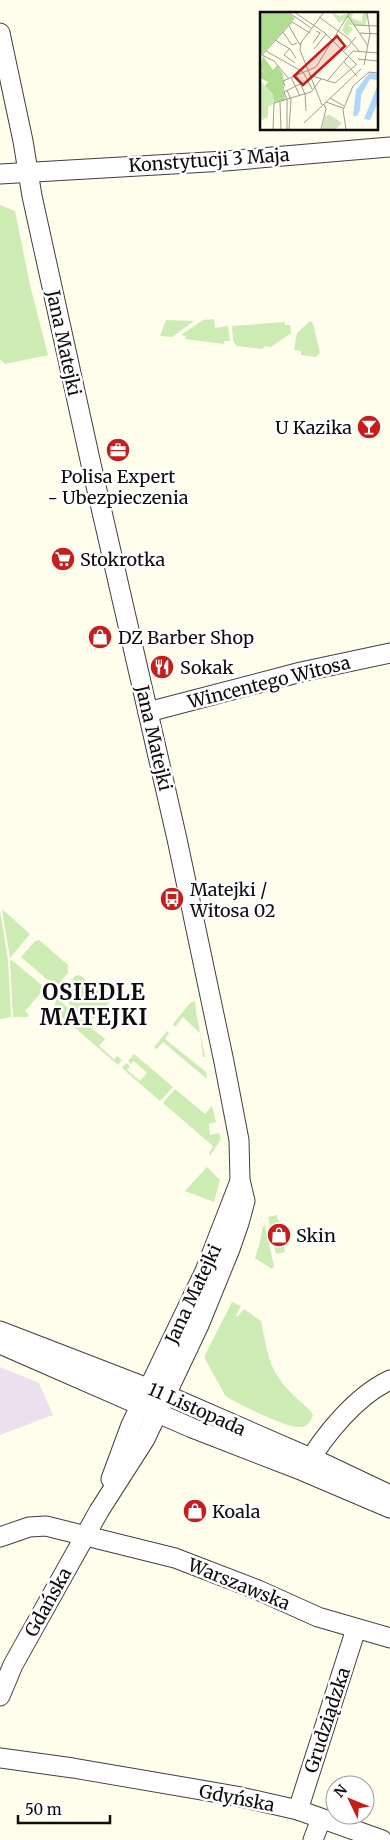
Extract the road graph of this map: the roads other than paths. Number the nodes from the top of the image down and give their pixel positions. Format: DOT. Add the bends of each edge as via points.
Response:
graph roads {
  1 [pos="0,33"];
  2 [pos="390,147"];
  3 [pos="29,172"];
  4 [pos="0,174"];
  5 [pos="390,653"];
  6 [pos="148,712"];
  7 [pos="240,1180"];
  8 [pos="0,1331"];
  9 [pos="0,1344"];
  10 [pos="161,1360"];
  11 [pos="179,1368"];
  12 [pos="119,1375"];
  13 [pos="390,1380"];
  14 [pos="148,1387"];
  15 [pos="111,1393"];
  16 [pos="166,1395"];
  17 [pos="140,1405"];
  18 [pos="200,1409"];
  19 [pos="158,1413"];
  20 [pos="192,1428"];
  21 [pos="128,1432"];
  22 [pos="145,1440"];
  23 [pos="307,1465"];
  24 [pos="390,1495"];
  25 [pos="390,1508"];
  26 [pos="99,1511"];
  27 [pos="85,1536"];
  28 [pos="0,1537"];
  29 [pos="356,1629"];
  30 [pos="390,1638"];
  31 [pos="0,1696"];
  32 [pos="0,1758"];
  33 [pos="298,1810"];
  34 [pos="321,1818"];
  35 [pos="314,1840"];
  36 [pos="382,1840"];
  1 -- 3 [label="street, Jana Matejki"];
  2 -- 3 [label="street, Konstytucji 3 Maja" via="225,161"];
  3 -- 4 [label="street, Konstytucji 3 Maja"];
  3 -- 6 [label="street, Jana Matejki"];
  5 -- 6 [label="street, Wincentego Witosa" via="301,672"];
  6 -- 7 [label="street, Jana Matejki" via="234,1114 239,1140"];
  7 -- 10 [label="street, Jana Matejki" via="205,1271"];
  7 -- 11 [label="street, Jana Matejki" via="245,1201 239,1222"];
  8 -- 12 [label="street, 11 Listopada"];
  9 -- 15 [label="street, 11 Listopada"];
  10 -- 12 [label="street" via="135,1375"];
  10 -- 14 [label="street, Jana Matejki"];
  11 -- 16 [label="street, Jana Matejki"];
  11 -- 18 [label="street" via="185,1395"];
  12 -- 14 [label="street, 11 Listopada"];
  13 -- 23 [label="street" via="360,1398"];
  14 -- 16 [label="street, 11 Listopada"];
  14 -- 17 [label="street, Jana Matejki"];
  15 -- 17 [label="street, 11 Listopada"];
  15 -- 21 [label="street" via="123,1407"];
  16 -- 18 [label="street, 11 Listopada"];
  16 -- 19 [label="street, Gdańska"];
  17 -- 19 [label="street, 11 Listopada"];
  17 -- 21 [label="street, Gdańska"];
  18 -- 23 [label="street, 11 Listopada"];
  19 -- 20 [label="street, 11 Listopada"];
  19 -- 22 [label="street, Gdańska"];
  20 -- 22 [label="street" via="169,1428"];
  20 -- 23 [label="street, 11 Listopada"];
  21 -- 26 [label="street, Gdańska"];
  22 -- 26 [label="street, Gdańska"];
  23 -- 24 [label="street, 11 Listopada" via="367,1483"];
  23 -- 25 [label="street, 11 Listopada"];
  26 -- 27 [label="street, Gdańska"];
  27 -- 28 [label="street, Warszawska" via="39,1526"];
  27 -- 29 [label="street, Warszawska" via="184,1561 318,1618"];
  27 -- 31 [label="street, Gdańska" via="13,1666"];
  29 -- 30 [label="street, Warszawska"];
  29 -- 33 [label="street, Grudziądzka"];
  32 -- 33 [label="street, Gdyńska" via="217,1793"];
  33 -- 34 [label="street, Gdyńska"];
  34 -- 35 [label="street"];
  34 -- 36 [label="street, Gdyńska"];
}
